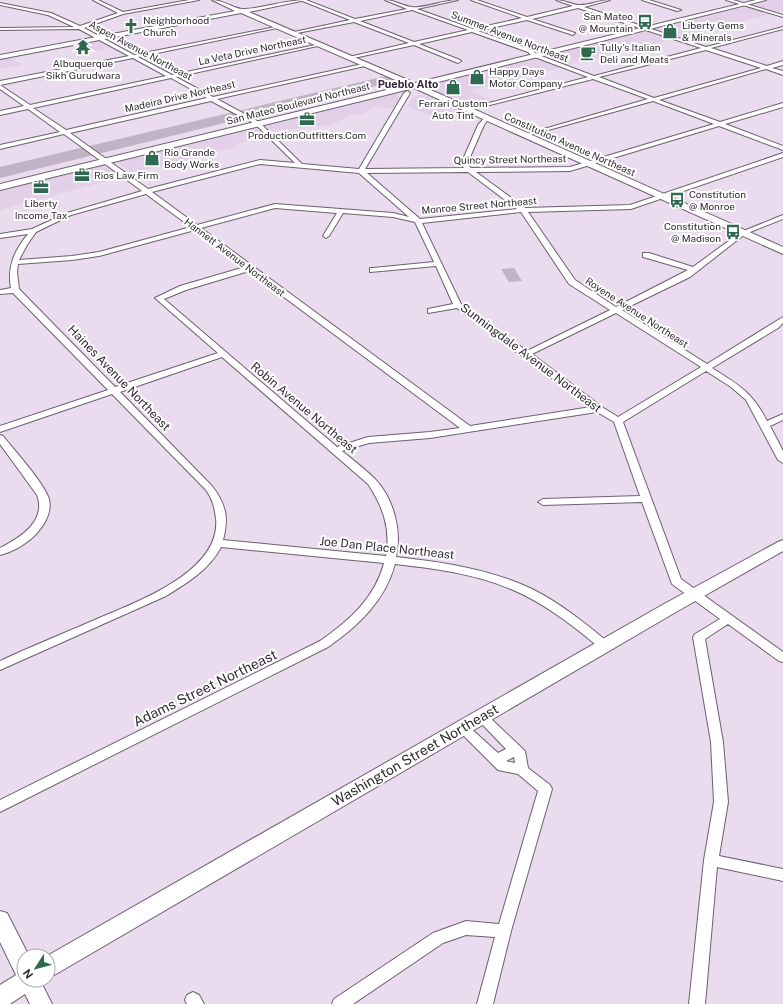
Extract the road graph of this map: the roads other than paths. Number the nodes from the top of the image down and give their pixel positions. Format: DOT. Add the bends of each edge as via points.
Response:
graph roads {
  1 [pos="95,0"];
  2 [pos="197,0"];
  3 [pos="216,0"];
  4 [pos="302,0"];
  5 [pos="387,0"];
  6 [pos="456,0"];
  7 [pos="473,0"];
  8 [pos="558,0"];
  9 [pos="608,0"];
  10 [pos="644,0"];
  11 [pos="763,0"];
  12 [pos="738,2"];
  13 [pos="0,4"];
  14 [pos="579,6"];
  15 [pos="412,9"];
  16 [pos="679,10"];
  17 [pos="242,11"];
  18 [pos="122,13"];
  19 [pos="783,16"];
  20 [pos="527,18"];
  21 [pos="354,21"];
  22 [pos="280,27"];
  23 [pos="642,27"];
  24 [pos="80,28"];
  25 [pos="783,28"];
  26 [pos="0,29"];
  27 [pos="472,31"];
  28 [pos="294,34"];
  29 [pos="573,34"];
  30 [pos="100,38"];
  31 [pos="413,44"];
  32 [pos="320,45"];
  33 [pos="705,48"];
  34 [pos="532,53"];
  35 [pos="134,56"];
  36 [pos="0,57"];
  37 [pos="351,58"];
  38 [pos="458,61"];
  39 [pos="783,63"];
  40 [pos="365,64"];
  41 [pos="767,68"];
  42 [pos="783,73"];
  43 [pos="171,76"];
  44 [pos="594,77"];
  45 [pos="0,83"];
  46 [pos="410,83"];
  47 [pos="0,87"];
  48 [pos="407,93"];
  49 [pos="212,98"];
  50 [pos="653,99"];
  51 [pos="783,105"];
  52 [pos="29,107"];
  53 [pos="468,110"];
  54 [pos="0,113"];
  55 [pos="486,118"];
  56 [pos="249,119"];
  57 [pos="257,123"];
  58 [pos="720,124"];
  59 [pos="65,132"];
  60 [pos="525,136"];
  61 [pos="0,147"];
  62 [pos="783,148"];
  63 [pos="98,155"];
  64 [pos="783,155"];
  65 [pos="105,161"];
  66 [pos="589,164"];
  67 [pos="300,165"];
  68 [pos="468,169"];
  69 [pos="361,171"];
  70 [pos="0,180"];
  71 [pos="0,187"];
  72 [pos="148,192"];
  73 [pos="662,196"];
  74 [pos="523,210"];
  75 [pos="341,211"];
  76 [pos="783,217"];
  77 [pos="418,221"];
  78 [pos="195,227"];
  79 [pos="34,231"];
  80 [pos="743,233"];
  81 [pos="0,236"];
  82 [pos="326,236"];
  83 [pos="783,251"];
  84 [pos="646,255"];
  85 [pos="15,262"];
  86 [pos="438,264"];
  87 [pos="250,268"];
  88 [pos="374,270"];
  89 [pos="695,270"];
  90 [pos="15,290"];
  91 [pos="0,292"];
  92 [pos="458,305"];
  93 [pos="431,311"];
  94 [pos="616,311"];
  95 [pos="783,319"];
  96 [pos="223,354"];
  97 [pos="526,354"];
  98 [pos="706,368"];
  99 [pos="115,390"];
  100 [pos="599,409"];
  101 [pos="783,417"];
  102 [pos="618,421"];
  103 [pos="765,426"];
  104 [pos="0,429"];
  105 [pos="468,429"];
  106 [pos="0,438"];
  107 [pos="335,450"];
  108 [pos="783,460"];
  109 [pos="645,499"];
  110 [pos="543,502"];
  111 [pos="218,544"];
  112 [pos="783,545"];
  113 [pos="0,552"];
  114 [pos="391,560"];
  115 [pos="695,595"];
  116 [pos="728,618"];
  117 [pos="605,646"];
  118 [pos="783,658"];
  119 [pos="0,666"];
  120 [pos="482,717"];
  121 [pos="463,728"];
  122 [pos="515,750"];
  123 [pos="497,760"];
  124 [pos="522,770"];
  125 [pos="0,806"];
  126 [pos="711,860"];
  127 [pos="783,875"];
  128 [pos="0,920"];
  129 [pos="504,931"];
  130 [pos="16,953"];
  131 [pos="56,962"];
  132 [pos="16,988"];
  133 [pos="32,988"];
  134 [pos="0,998"];
  135 [pos="41,1004"];
  136 [pos="340,1004"];
  137 [pos="486,1004"];
  138 [pos="697,1004"];
  1 -- 18 [label="street"];
  2 -- 18 [label="street"];
  3 -- 17 [label="street, Constitution Avenue Northeast"];
  4 -- 17 [label="street"];
  4 -- 21 [label="street"];
  5 -- 15 [label="street, Summer Avenue Northeast"];
  6 -- 15 [label="street, La Veta Drive Northeast"];
  7 -- 20 [label="street"];
  8 -- 14 [label="street"];
  9 -- 14 [label="street"];
  10 -- 16 [label="street"];
  11 -- 12 [label="street, San Mateo Boulevard Northeast"];
  12 -- 19 [label="street"];
  12 -- 23 [label="street, San Mateo Boulevard Northeast"];
  13 -- 24 [label="street, Aspen Avenue Northeast" via="58,17"];
  14 -- 20 [label="street"];
  14 -- 23 [label="street"];
  15 -- 21 [label="street, La Veta Drive Northeast"];
  15 -- 27 [label="street, Summer Avenue Northeast"];
  17 -- 22 [label="street, Constitution Avenue Northeast"];
  17 -- 30 [label="street"];
  18 -- 24 [label="street"];
  20 -- 27 [label="street"];
  20 -- 29 [label="street"];
  21 -- 28 [label="street, La Veta Drive Northeast"];
  21 -- 31 [label="street"];
  22 -- 28 [label="street, Constitution Avenue Northeast"];
  22 -- 35 [label="street"];
  23 -- 33 [label="street"];
  23 -- 34 [label="street, San Mateo Boulevard Northeast"];
  24 -- 26 [label="street"];
  24 -- 30 [label="street, Aspen Avenue Northeast"];
  25 -- 33 [label="street"];
  27 -- 31 [label="street"];
  27 -- 34 [label="street, Summer Avenue Northeast"];
  28 -- 32 [label="street, Constitution Avenue Northeast"];
  30 -- 35 [label="street, Aspen Avenue Northeast"];
  30 -- 36 [label="street"];
  31 -- 37 [label="street"];
  31 -- 38 [label="street"];
  32 -- 37 [label="street, Constitution Avenue Northeast"];
  32 -- 43 [label="street, La Veta Drive Northeast"];
  33 -- 41 [label="street"];
  33 -- 44 [label="street"];
  34 -- 44 [label="street, Summer Avenue Northeast"];
  34 -- 46 [label="street, San Mateo Boulevard Northeast"];
  35 -- 43 [label="street, Aspen Avenue Northeast"];
  35 -- 45 [label="street"];
  37 -- 40 [label="street, Constitution Avenue Northeast"];
  39 -- 41 [label="street"];
  40 -- 46 [label="street, Constitution Avenue Northeast"];
  40 -- 49 [label="street, Madeira Drive Northeast"];
  41 -- 42 [label="street"];
  41 -- 50 [label="street"];
  43 -- 49 [label="street, Aspen Avenue Northeast"];
  43 -- 52 [label="street, La Veta Drive Northeast"];
  44 -- 50 [label="street, Summer Avenue Northeast"];
  44 -- 53 [label="street"];
  46 -- 53 [label="street, Constitution Avenue Northeast"];
  46 -- 56 [label="street, San Mateo Boulevard Northeast"];
  46 -- 57 [label="street, San Mateo Boulevard Northeast"];
  47 -- 52 [label="street, Hannett Avenue Northeast"];
  48 -- 69 [label="street"];
  49 -- 56 [label="street, Aspen Avenue Northeast"];
  49 -- 59 [label="street, Madeira Drive Northeast"];
  50 -- 58 [label="street, Summer Avenue Northeast"];
  50 -- 60 [label="street"];
  51 -- 58 [label="street, Quincy Street Northeast"];
  52 -- 54 [label="street, La Veta Drive Northeast"];
  52 -- 59 [label="street, Hannett Avenue Northeast"];
  53 -- 55 [label="street, Constitution Avenue Northeast"];
  55 -- 60 [label="street, Constitution Avenue Northeast"];
  55 -- 68 [label="street" via="464,164"];
  56 -- 57 [label="street, Aspen Avenue Northeast"];
  56 -- 63 [label="street, San Mateo Boulevard Northeast"];
  57 -- 65 [label="street, San Mateo Boulevard Northeast"];
  57 -- 67 [label="street, Aspen Avenue Northeast"];
  58 -- 62 [label="street, Summer Avenue Northeast"];
  58 -- 66 [label="street, Quincy Street Northeast"];
  59 -- 61 [label="street, Madeira Drive Northeast"];
  59 -- 63 [label="street, Hannett Avenue Northeast"];
  60 -- 66 [label="street, Constitution Avenue Northeast"];
  63 -- 65 [label="street, Hannett Avenue Northeast"];
  63 -- 70 [label="street, San Mateo Boulevard Northeast"];
  64 -- 73 [label="street, Monroe Street Northeast"];
  65 -- 71 [label="street, San Mateo Boulevard Northeast"];
  65 -- 72 [label="street, Hannett Avenue Northeast"];
  66 -- 68 [label="street, Quincy Street Northeast" via="570,169"];
  66 -- 73 [label="street, Constitution Avenue Northeast"];
  67 -- 69 [label="street, Quincy Street Northeast"];
  67 -- 72 [label="street, Quincy Street Northeast" via="260,162"];
  68 -- 69 [label="street, Quincy Street Northeast"];
  68 -- 74 [label="street, Royene Avenue Northeast"];
  69 -- 77 [label="street, Sunningdale Avenue Northeast"];
  72 -- 78 [label="street, Hannett Avenue Northeast"];
  72 -- 79 [label="street, Quincy Street Northeast" via="96,205"];
  73 -- 74 [label="street, Monroe Street Northeast" via="631,207"];
  73 -- 80 [label="street, Constitution Avenue Northeast"];
  74 -- 77 [label="street, Monroe Street Northeast"];
  74 -- 94 [label="street, Royene Avenue Northeast" via="572,282"];
  75 -- 77 [label="street, Monroe Street Northeast" via="393,215"];
  75 -- 78 [label="street, Monroe Street Northeast" via="275,206"];
  75 -- 82 [label="street"];
  76 -- 80 [label="street"];
  77 -- 86 [label="street, Sunningdale Avenue Northeast"];
  78 -- 85 [label="street, Monroe Street Northeast" via="99,254"];
  78 -- 87 [label="street, Hannett Avenue Northeast"];
  79 -- 81 [label="street"];
  79 -- 85 [label="street" via="21,247"];
  80 -- 83 [label="street, Constitution Avenue Northeast"];
  80 -- 89 [label="street"];
  84 -- 89 [label="street"];
  85 -- 90 [label="street" via="12,271"];
  86 -- 88 [label="street"];
  86 -- 92 [label="street, Sunningdale Avenue Northeast"];
  87 -- 96 [label="street, Robin Avenue Northeast" via="159,298"];
  87 -- 105 [label="street, Hannett Avenue Northeast"];
  89 -- 94 [label="street"];
  90 -- 91 [label="street"];
  90 -- 99 [label="street, Haines Avenue Northeast"];
  92 -- 93 [label="street"];
  92 -- 97 [label="street, Sunningdale Avenue Northeast"];
  94 -- 97 [label="street"];
  94 -- 98 [label="street, Royene Avenue Northeast"];
  95 -- 98 [label="street"];
  96 -- 99 [label="street"];
  96 -- 107 [label="street, Robin Avenue Northeast"];
  97 -- 100 [label="street, Sunningdale Avenue Northeast"];
  98 -- 102 [label="street"];
  98 -- 103 [label="street, Royene Avenue Northeast" via="734,385 749,398"];
  99 -- 104 [label="street"];
  99 -- 111 [label="street, Haines Avenue Northeast" via="219,502 222,520"];
  100 -- 102 [label="street, Sunningdale Avenue Northeast"];
  100 -- 105 [label="street"];
  101 -- 103 [label="street"];
  102 -- 109 [label="street"];
  103 -- 108 [label="street, Royene Avenue Northeast"];
  105 -- 107 [label="street" via="368,440"];
  106 -- 113 [label="street" via="44,500 44,514 36,528 20,542"];
  107 -- 114 [label="street, Robin Avenue Northeast" via="372,482 381,496 393,529"];
  109 -- 110 [label="street"];
  109 -- 115 [label="street" via="676,581"];
  111 -- 114 [label="street, Joe Dan Place Northeast"];
  111 -- 119 [label="street" via="204,564 180,583 147,601"];
  112 -- 115 [label="street, Washington Street Northeast"];
  114 -- 117 [label="street, Joe Dan Place Northeast" via="466,570 514,585 559,609"];
  114 -- 125 [label="street, Adams Street Northeast" via="372,601 353,622 324,644"];
  115 -- 116 [label="street"];
  115 -- 117 [label="street, Washington Street Northeast"];
  116 -- 118 [label="street"];
  116 -- 126 [label="street" via="699,637 717,742 721,802"];
  117 -- 120 [label="street, Washington Street Northeast"];
  120 -- 121 [label="street, Washington Street Northeast"];
  120 -- 122 [label="street"];
  121 -- 123 [label="street"];
  121 -- 131 [label="street, Washington Street Northeast"];
  122 -- 123 [label="street"];
  122 -- 124 [label="street" via="520,755"];
  123 -- 124 [label="street" via="503,766"];
  124 -- 129 [label="street" via="545,789"];
  126 -- 127 [label="street"];
  126 -- 138 [label="street"];
  128 -- 130 [label="street"];
  129 -- 136 [label="street" via="466,928 438,938"];
  129 -- 137 [label="street"];
  132 -- 134 [label="street"];
  133 -- 135 [label="street"];
}
